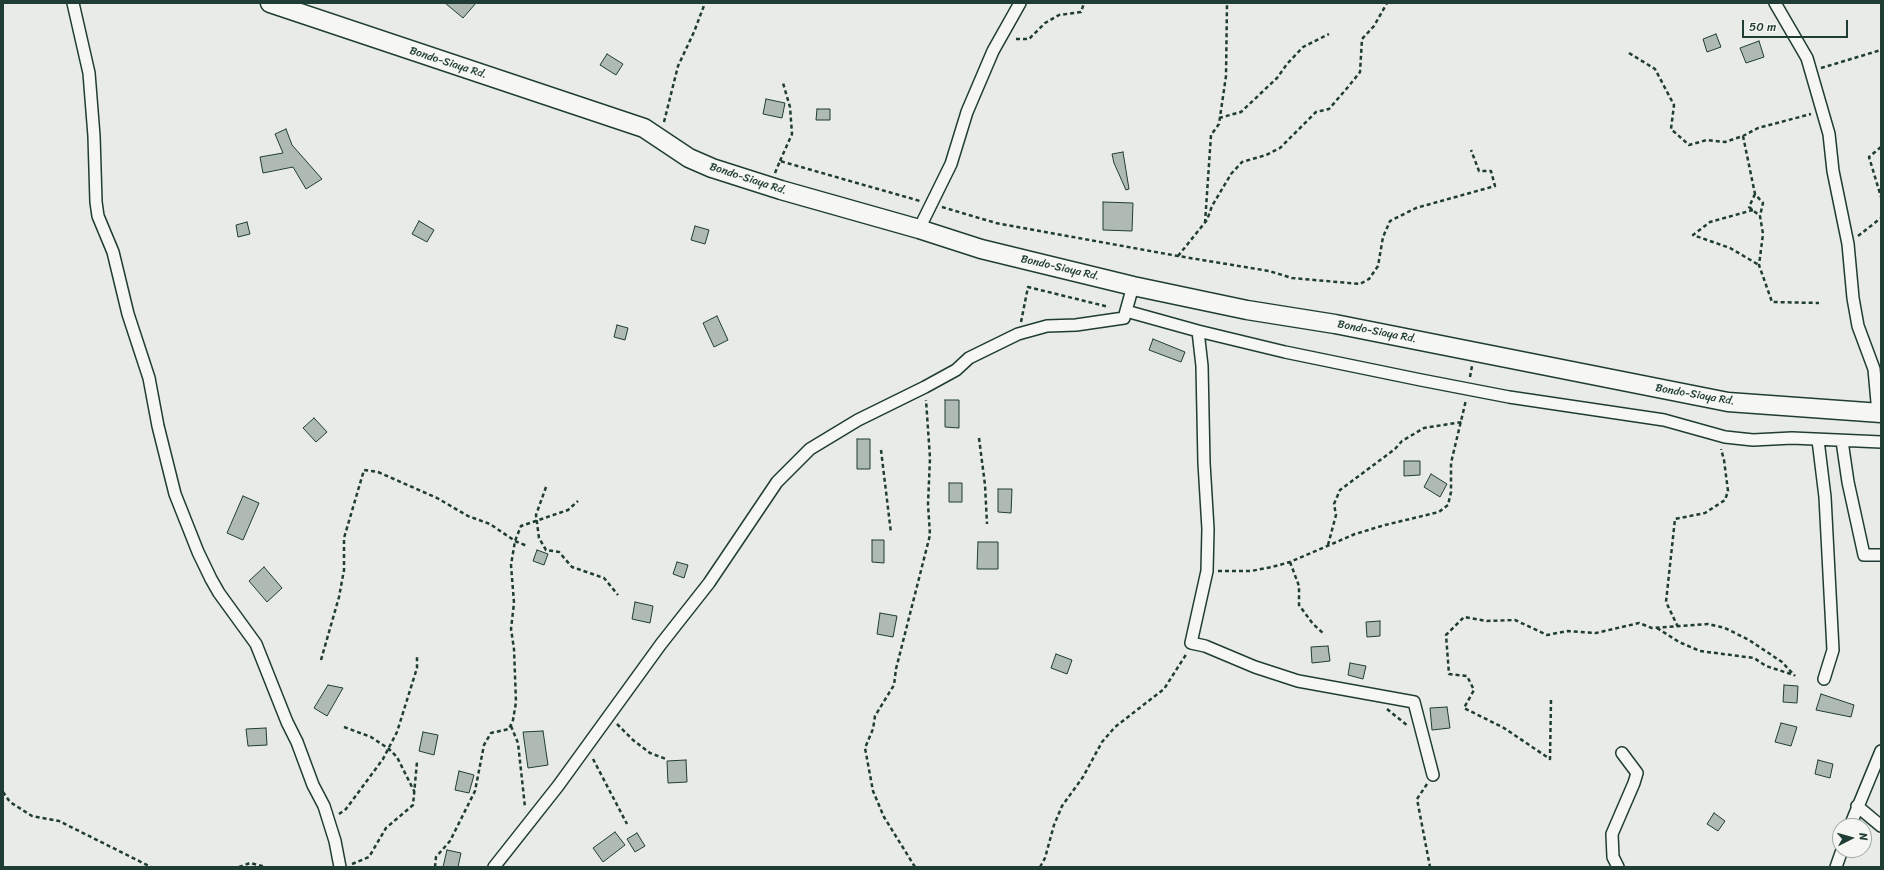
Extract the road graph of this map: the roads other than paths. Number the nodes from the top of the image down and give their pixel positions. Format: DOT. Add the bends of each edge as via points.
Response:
graph roads {
  1 [pos="73,3"];
  2 [pos="270,3"];
  3 [pos="1020,3"];
  4 [pos="1775,3"];
  5 [pos="919,229"];
  6 [pos="1133,286"];
  7 [pos="1126,311"];
  8 [pos="1198,331"];
  9 [pos="1880,413"];
  10 [pos="1818,440"];
  11 [pos="1842,441"];
  12 [pos="1881,442"];
  13 [pos="1881,555"];
  14 [pos="1824,679"];
  15 [pos="1881,751"];
  16 [pos="1622,753"];
  17 [pos="1433,775"];
  18 [pos="1857,806"];
  19 [pos="1853,818"];
  20 [pos="1881,826"];
  21 [pos="340,866"];
  22 [pos="494,867"];
  23 [pos="1618,867"];
  1 -- 21 [label="street" via="89,73 98,216 113,252 128,314 149,378 175,494 211,579 256,644 329,822"];
  2 -- 5 [label="highway, Bondo-Siaya Rd." via="644,128 689,158 712,168"];
  3 -- 5 [label="street" via="993,51 967,112 951,164"];
  4 -- 9 [label="street" via="1804,52 1829,134 1833,171 1848,244 1858,326 1874,369"];
  5 -- 6 [label="highway, Bondo-Siaya Rd." via="981,249"];
  6 -- 7 [label="street"];
  6 -- 9 [label="highway, Bondo-Siaya Rd." via="1728,402"];
  7 -- 8 [label="street"];
  7 -- 22 [label="street" via="1124,318 1076,325 1047,326 1018,334 969,358 956,370 821,440 810,449 777,482 709,583 661,644 587,748"];
  8 -- 10 [label="street" via="1337,364 1509,396 1664,420 1725,437 1753,440"];
  8 -- 17 [label="street" via="1202,366 1208,529 1206,571 1191,643 1298,681 1414,702"];
  10 -- 11 [label="street"];
  10 -- 14 [label="street" via="1825,497 1833,650"];
  11 -- 12 [label="street"];
  11 -- 13 [label="street" via="1864,555"];
  15 -- 18 [label="street"];
  16 -- 23 [label="street" via="1637,773 1612,834 1613,857"];
  18 -- 19 [label="street"];
  18 -- 20 [label="street"];
}
